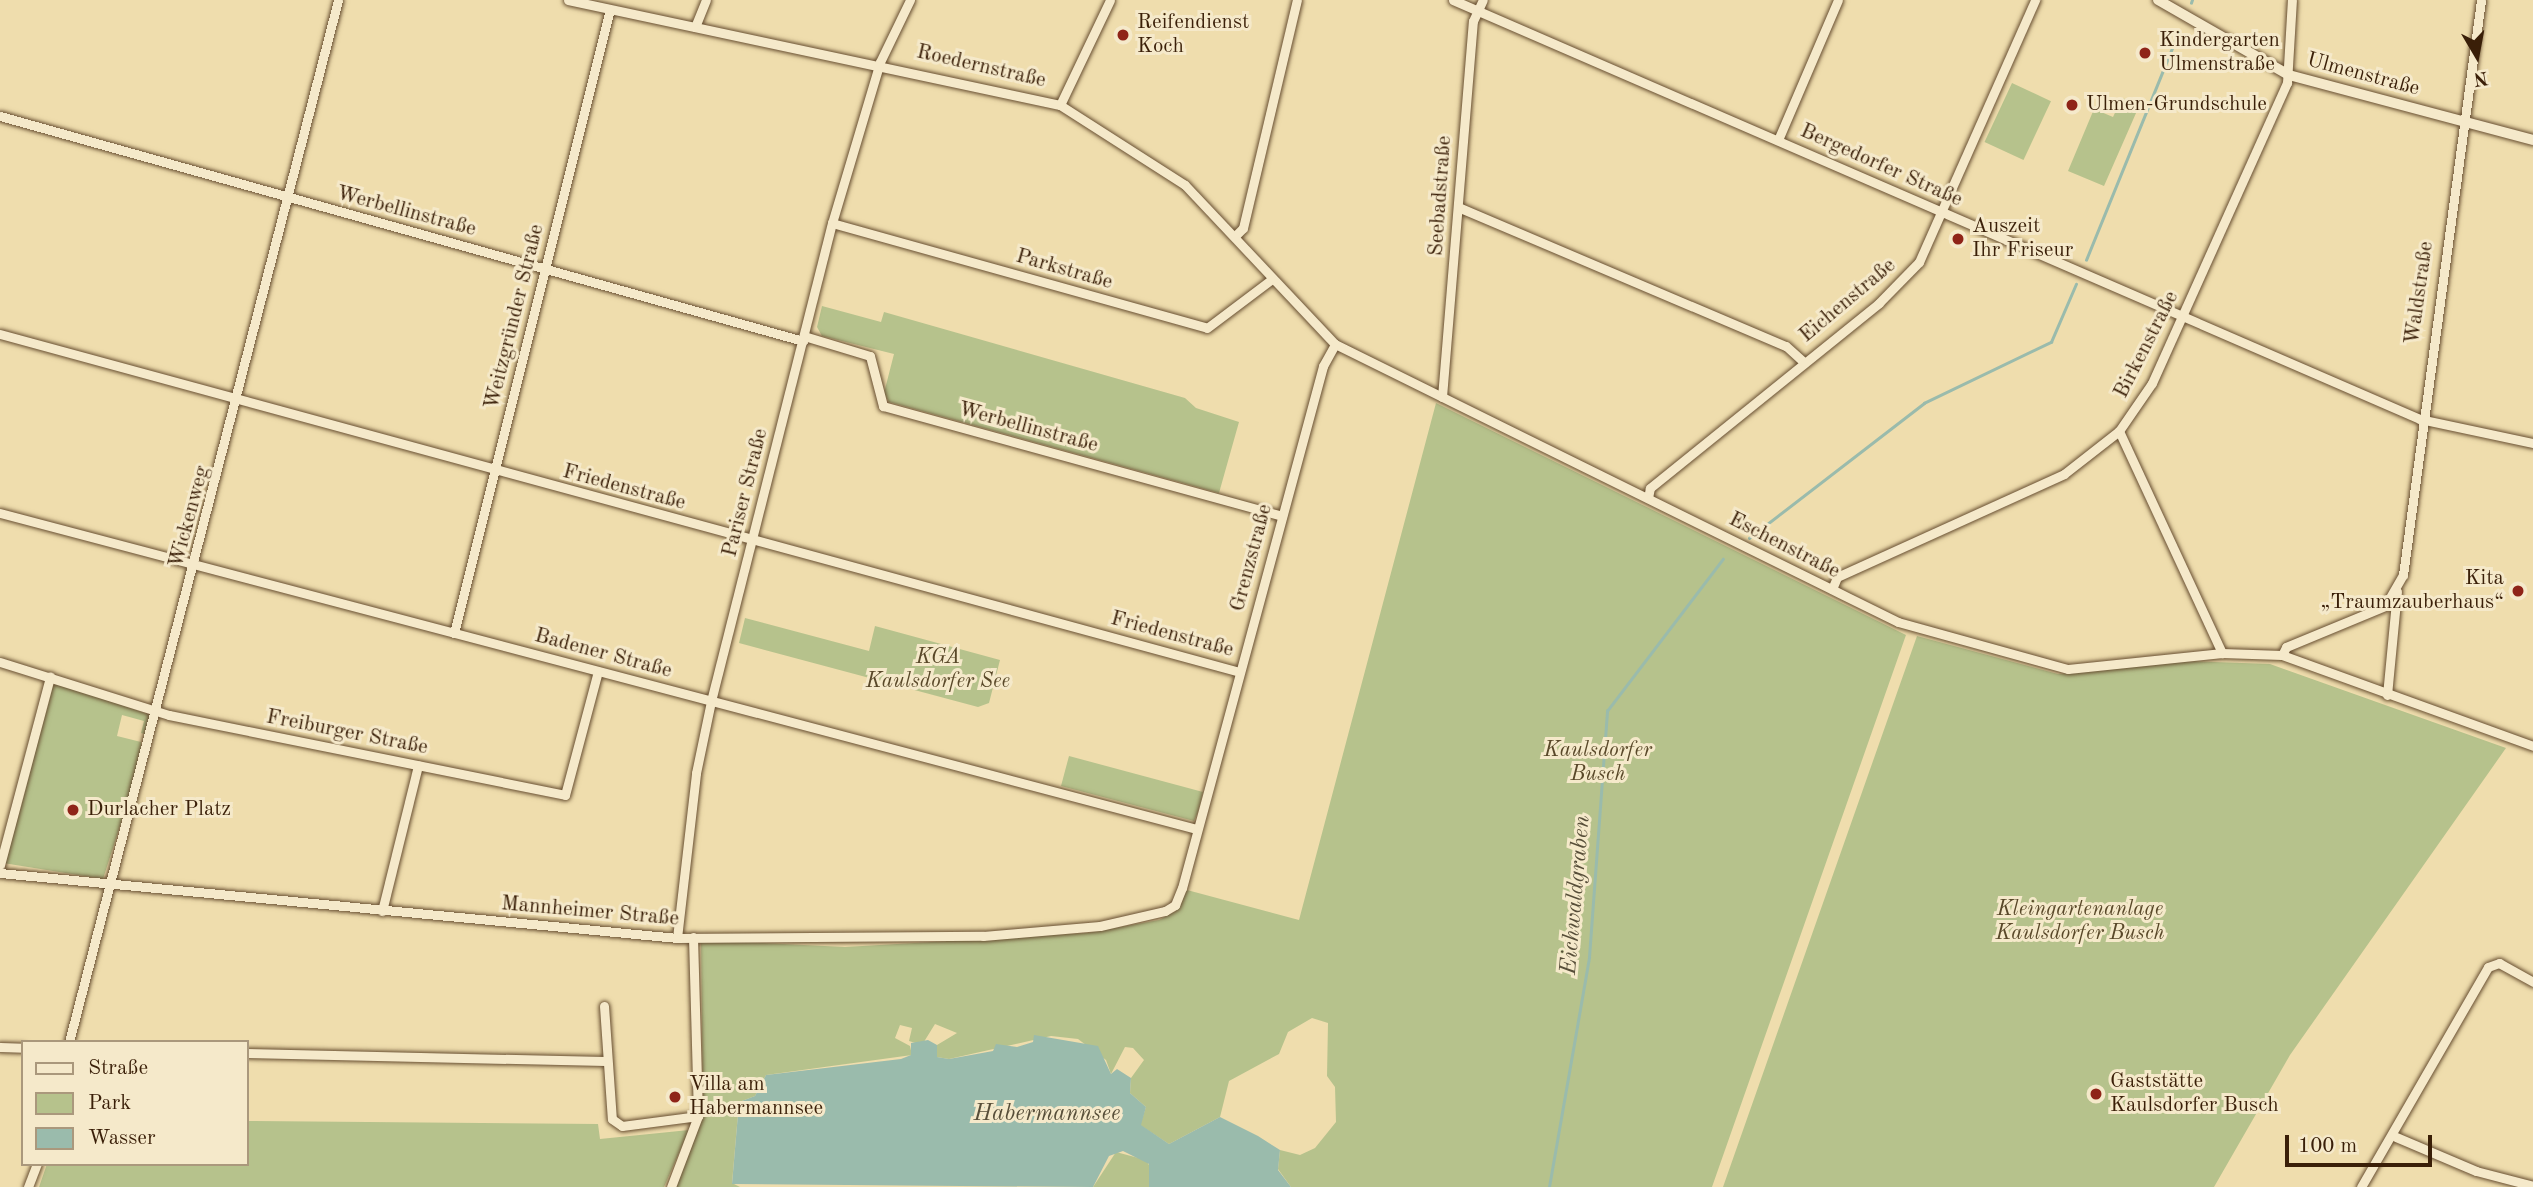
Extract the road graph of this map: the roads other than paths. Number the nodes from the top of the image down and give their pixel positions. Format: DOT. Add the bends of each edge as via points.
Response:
graph roads {
  1 [pos="338,0"];
  2 [pos="568,0"];
  3 [pos="706,0"];
  4 [pos="909,0"];
  5 [pos="1110,0"];
  6 [pos="1297,0"];
  7 [pos="1453,0"];
  8 [pos="1483,0"];
  9 [pos="1838,0"];
  10 [pos="2035,0"];
  11 [pos="2158,0"];
  12 [pos="2292,0"];
  13 [pos="2481,0"];
  14 [pos="610,9"];
  15 [pos="1476,10"];
  16 [pos="695,27"];
  17 [pos="880,62"];
  18 [pos="2289,75"];
  19 [pos="1060,104"];
  20 [pos="0,116"];
  21 [pos="2462,121"];
  22 [pos="1778,140"];
  23 [pos="2533,140"];
  24 [pos="288,197"];
  25 [pos="1458,207"];
  26 [pos="1942,212"];
  27 [pos="832,223"];
  28 [pos="1235,236"];
  29 [pos="545,268"];
  30 [pos="1272,279"];
  31 [pos="2183,317"];
  32 [pos="1308,320"];
  33 [pos="0,334"];
  34 [pos="803,339"];
  35 [pos="1335,344"];
  36 [pos="1804,362"];
  37 [pos="1443,397"];
  38 [pos="238,401"];
  39 [pos="2420,419"];
  40 [pos="2119,431"];
  41 [pos="2533,443"];
  42 [pos="496,471"];
  43 [pos="1648,498"];
  44 [pos="0,513"];
  45 [pos="1282,516"];
  46 [pos="752,541"];
  47 [pos="196,565"];
  48 [pos="1832,589"];
  49 [pos="2397,591"];
  50 [pos="454,632"];
  51 [pos="2222,653"];
  52 [pos="2282,654"];
  53 [pos="0,662"];
  54 [pos="598,671"];
  55 [pos="1240,672"];
  56 [pos="50,677"];
  57 [pos="2387,695"];
  58 [pos="711,701"];
  59 [pos="158,710"];
  60 [pos="2533,746"];
  61 [pos="418,765"];
  62 [pos="1197,829"];
  63 [pos="0,865"];
  64 [pos="0,873"];
  65 [pos="112,885"];
  66 [pos="1175,905"];
  67 [pos="382,911"];
  68 [pos="694,937"];
  69 [pos="677,938"];
  70 [pos="2533,982"];
  71 [pos="604,1006"];
  72 [pos="70,1040"];
  73 [pos="0,1047"];
  74 [pos="21,1048"];
  75 [pos="248,1053"];
  76 [pos="605,1061"];
  77 [pos="698,1116"];
  78 [pos="2396,1137"];
  79 [pos="36,1166"];
  80 [pos="2533,1186"];
  81 [pos="29,1187"];
  82 [pos="671,1187"];
  83 [pos="2361,1187"];
  1 -- 24 [label="street, Wickenweg"];
  2 -- 14 [label="street, Roedernstraße"];
  3 -- 16 [label="street"];
  4 -- 17 [label="street, Pariser Straße"];
  5 -- 19 [label="street"];
  6 -- 28 [label="street" via="1243,228"];
  7 -- 15 [label="street, Bergedorfer Straße"];
  8 -- 15 [label="street, Seebadstraße"];
  9 -- 22 [label="street"];
  10 -- 26 [label="street, Eichenstraße"];
  11 -- 18 [label="street, Ulmenstraße"];
  12 -- 18 [label="street, Birkenstraße"];
  13 -- 21 [label="street, Waldstraße"];
  14 -- 16 [label="street, Roedernstraße"];
  14 -- 29 [label="street, Weitzgründer Straße"];
  15 -- 22 [label="street, Bergedorfer Straße"];
  15 -- 25 [label="street, Seebadstraße"];
  16 -- 17 [label="street, Roedernstraße"];
  17 -- 19 [label="street, Roedernstraße"];
  17 -- 27 [label="street, Pariser Straße"];
  18 -- 21 [label="street, Ulmenstraße"];
  18 -- 31 [label="street, Birkenstraße"];
  19 -- 28 [label="street, Roedernstraße" via="1162,165"];
  20 -- 24 [label="street, Werbellinstraße"];
  21 -- 23 [label="street, Ulmenstraße"];
  21 -- 39 [label="street, Waldstraße"];
  22 -- 26 [label="street, Bergedorfer Straße"];
  24 -- 29 [label="street, Werbellinstraße"];
  24 -- 38 [label="street, Wickenweg"];
  25 -- 36 [label="street" via="1786,346"];
  25 -- 37 [label="street, Seebadstraße"];
  26 -- 31 [label="street, Bergedorfer Straße"];
  26 -- 36 [label="street, Eichenstraße" via="1903,281"];
  27 -- 30 [label="street, Parkstraße" via="1207,328"];
  27 -- 34 [label="street, Pariser Straße"];
  28 -- 30 [label="street, Roedernstraße"];
  29 -- 34 [label="street, Werbellinstraße"];
  29 -- 42 [label="street, Weitzgründer Straße"];
  30 -- 32 [label="street, Roedernstraße"];
  31 -- 39 [label="street, Bergedorfer Straße"];
  31 -- 40 [label="street, Birkenstraße" via="2152,383"];
  32 -- 35 [label="street, Eschenstraße"];
  33 -- 38 [label="street, Friedenstraße"];
  34 -- 45 [label="street, Werbellinstraße" via="870,356 883,406"];
  34 -- 46 [label="street, Pariser Straße"];
  35 -- 37 [label="street, Eschenstraße"];
  35 -- 45 [label="street, Grenzstraße" via="1323,366"];
  36 -- 43 [label="street, Eichenstraße" via="1650,488"];
  37 -- 43 [label="street, Eschenstraße"];
  38 -- 42 [label="street, Friedenstraße"];
  38 -- 47 [label="street, Wickenweg"];
  39 -- 41 [label="street, Bergedorfer Straße"];
  39 -- 49 [label="street, Waldstraße"];
  40 -- 48 [label="street, Birkenstraße" via="2064,474 1837,577"];
  40 -- 51 [label="street"];
  42 -- 46 [label="street, Friedenstraße"];
  42 -- 50 [label="street, Weitzgründer Straße"];
  43 -- 48 [label="street, Eschenstraße"];
  44 -- 47 [label="street, Badener Straße"];
  45 -- 55 [label="street, Grenzstraße"];
  46 -- 55 [label="street, Friedenstraße"];
  46 -- 58 [label="street, Pariser Straße"];
  47 -- 50 [label="street, Badener Straße"];
  47 -- 59 [label="street, Wickenweg"];
  48 -- 51 [label="street, Eschenstraße" via="1921,631 2059,668"];
  49 -- 52 [label="street" via="2385,607 2286,647"];
  49 -- 57 [label="street, Waldstraße"];
  50 -- 54 [label="street, Badener Straße"];
  51 -- 52 [label="street, Eschenstraße"];
  52 -- 57 [label="street"];
  53 -- 56 [label="street, Freiburger Straße"];
  54 -- 58 [label="street, Badener Straße"];
  54 -- 61 [label="street, Freiburger Straße" via="565,795"];
  55 -- 62 [label="street, Grenzstraße"];
  56 -- 59 [label="street, Freiburger Straße"];
  56 -- 63 [label="street"];
  57 -- 60 [label="street"];
  58 -- 62 [label="street, Badener Straße"];
  58 -- 69 [label="street, Pariser Straße" via="696,773"];
  59 -- 61 [label="street, Freiburger Straße"];
  59 -- 65 [label="street, Wickenweg"];
  61 -- 67 [label="street"];
  62 -- 66 [label="street, Grenzstraße"];
  64 -- 65 [label="street, Mannheimer Straße"];
  65 -- 67 [label="street, Mannheimer Straße"];
  65 -- 72 [label="street, Wickenweg"];
  66 -- 68 [label="street, Mannheimer Straße" via="1144,918 1050,932 841,941"];
  67 -- 69 [label="street, Mannheimer Straße"];
  68 -- 69 [label="street, Mannheimer Straße"];
  68 -- 77 [label="street"];
  70 -- 78 [label="street" via="2493,963"];
  71 -- 76 [label="street"];
  73 -- 74 [label="street"];
  75 -- 76 [label="street"];
  76 -- 77 [label="street" via="610,1113 622,1126"];
  77 -- 82 [label="street"];
  78 -- 80 [label="street" via="2476,1171"];
  78 -- 83 [label="street"];
  79 -- 81 [label="street"];
}
